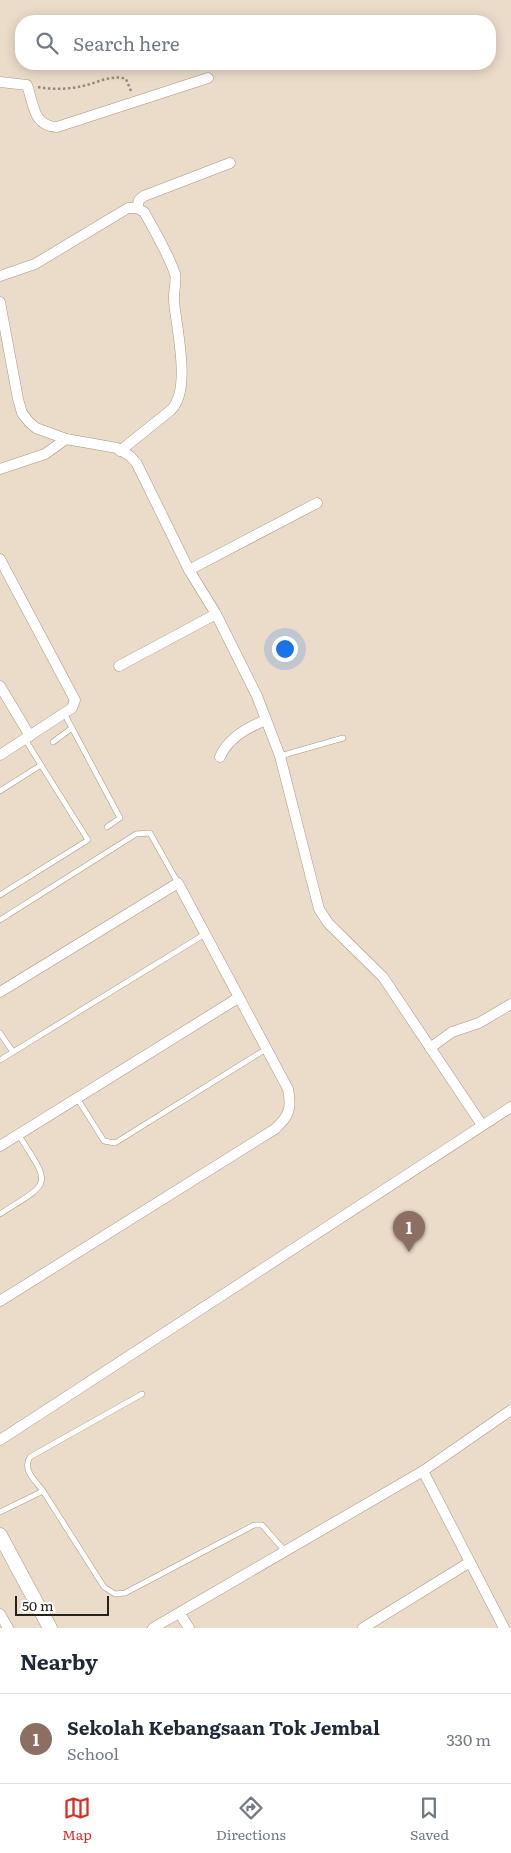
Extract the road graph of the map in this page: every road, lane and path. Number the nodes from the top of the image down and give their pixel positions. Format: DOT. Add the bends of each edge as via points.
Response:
graph roads {
  1 [pos="208,78"];
  2 [pos="0,82"];
  3 [pos="27,85"];
  4 [pos="135,102"];
  5 [pos="230,163"];
  6 [pos="137,208"];
  7 [pos="0,276"];
  8 [pos="0,302"];
  9 [pos="66,439"];
  10 [pos="120,450"];
  11 [pos="0,469"];
  12 [pos="317,503"];
  13 [pos="0,559"];
  14 [pos="189,570"];
  15 [pos="216,614"];
  16 [pos="119,666"];
  17 [pos="0,686"];
  18 [pos="64,713"];
  19 [pos="266,720"];
  20 [pos="72,728"];
  21 [pos="27,738"];
  22 [pos="343,738"];
  23 [pos="53,742"];
  24 [pos="0,755"];
  25 [pos="280,756"];
  26 [pos="220,757"];
  27 [pos="41,765"];
  28 [pos="0,791"];
  29 [pos="107,828"];
  30 [pos="178,883"];
  31 [pos="0,896"];
  32 [pos="0,920"];
  33 [pos="205,934"];
  34 [pos="0,992"];
  35 [pos="238,998"];
  36 [pos="511,1004"];
  37 [pos="0,1033"];
  38 [pos="430,1048"];
  39 [pos="266,1049"];
  40 [pos="13,1052"];
  41 [pos="0,1060"];
  42 [pos="77,1098"];
  43 [pos="511,1107"];
  44 [pos="482,1124"];
  45 [pos="18,1134"];
  46 [pos="0,1146"];
  47 [pos="0,1214"];
  48 [pos="0,1302"];
  49 [pos="142,1394"];
  50 [pos="511,1410"];
  51 [pos="0,1440"];
  52 [pos="423,1471"];
  53 [pos="43,1491"];
  54 [pos="0,1512"];
  55 [pos="0,1535"];
  56 [pos="285,1551"];
  57 [pos="470,1562"];
  58 [pos="0,1614"];
  59 [pos="180,1614"];
  60 [pos="8,1628"];
  61 [pos="50,1628"];
  62 [pos="153,1628"];
  63 [pos="189,1628"];
  64 [pos="362,1628"];
  65 [pos="504,1628"];
  1 -- 4 [label="street"];
  2 -- 3 [label="street"];
  3 -- 4 [label="path" via="61,88 119,77 126,79"];
  3 -- 4 [label="street" via="39,121 46,126 57,127"];
  5 -- 6 [label="street" via="144,196"];
  6 -- 7 [label="street" via="128,208 35,264"];
  6 -- 10 [label="street" via="144,212 175,275 174,301 182,353 177,405"];
  8 -- 9 [label="street" via="22,413 36,428"];
  9 -- 10 [label="street"];
  9 -- 11 [label="street" via="45,454"];
  10 -- 14 [label="street" via="137,464"];
  12 -- 14 [label="street"];
  13 -- 18 [label="street" via="75,700 72,708"];
  14 -- 15 [label="street"];
  15 -- 16 [label="street"];
  15 -- 19 [label="street"];
  17 -- 21 [label="street"];
  18 -- 20 [label="lane"];
  18 -- 21 [label="street"];
  19 -- 25 [label="street"];
  19 -- 26 [label="street" via="242,732 226,746"];
  20 -- 23 [label="lane"];
  20 -- 29 [label="lane" via="120,818"];
  21 -- 24 [label="street"];
  21 -- 27 [label="lane"];
  22 -- 25 [label="lane"];
  25 -- 38 [label="street" via="319,908 328,923 383,977"];
  27 -- 28 [label="lane"];
  27 -- 31 [label="lane" via="88,840"];
  30 -- 32 [label="lane" via="150,833 142,832"];
  30 -- 33 [label="street"];
  30 -- 34 [label="street"];
  33 -- 35 [label="street"];
  33 -- 40 [label="lane"];
  35 -- 39 [label="street"];
  35 -- 42 [label="street"];
  36 -- 38 [label="street" via="478,1023 452,1032"];
  37 -- 40 [label="lane"];
  38 -- 44 [label="street"];
  39 -- 42 [label="lane" via="115,1142 104,1142"];
  39 -- 48 [label="street" via="288,1089 290,1101 286,1118 275,1130"];
  40 -- 41 [label="lane"];
  42 -- 45 [label="street"];
  43 -- 44 [label="street"];
  44 -- 51 [label="street"];
  45 -- 46 [label="street"];
  45 -- 47 [label="lane" via="41,1170 43,1179 36,1191"];
  49 -- 53 [label="lane" via="30,1457 27,1469"];
  50 -- 52 [label="street"];
  52 -- 56 [label="street"];
  52 -- 57 [label="street"];
  53 -- 54 [label="lane"];
  53 -- 56 [label="lane" via="104,1587 115,1594 125,1593 254,1525 262,1525"];
  55 -- 61 [label="main road"];
  56 -- 59 [label="street"];
  57 -- 64 [label="street"];
  57 -- 65 [label="street"];
  58 -- 60 [label="street"];
  59 -- 62 [label="street"];
  59 -- 63 [label="street"];
}
